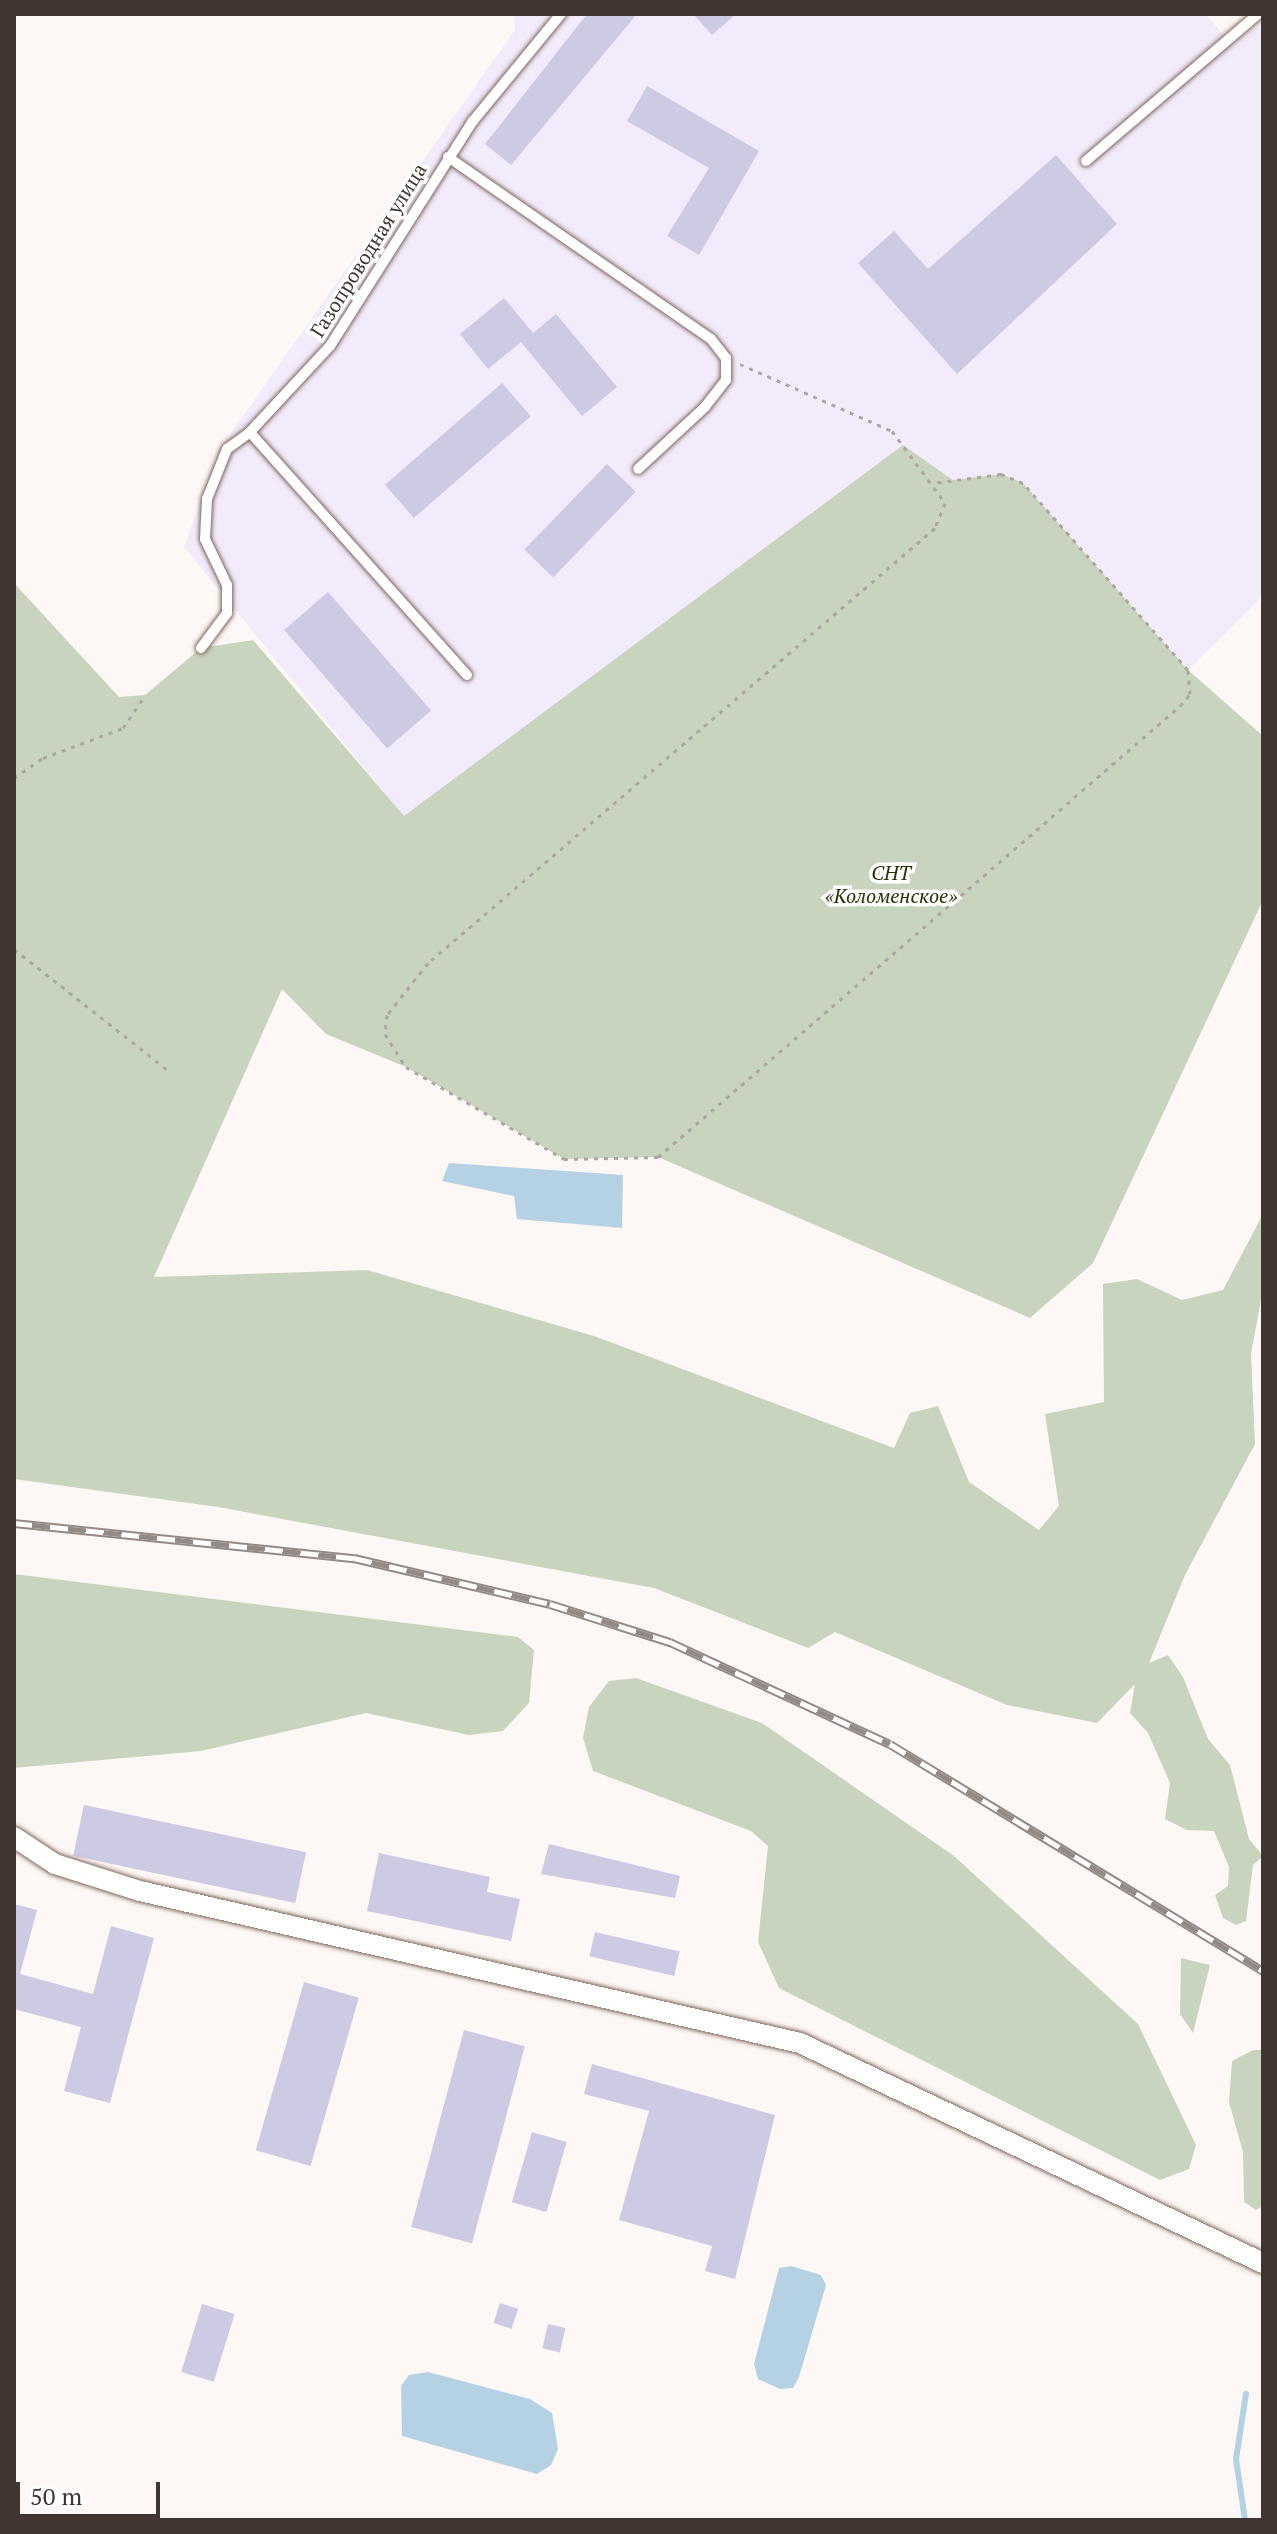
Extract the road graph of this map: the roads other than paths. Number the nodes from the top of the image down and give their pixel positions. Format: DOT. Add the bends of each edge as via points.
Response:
graph roads {
  1 [pos="561,14"];
  2 [pos="1258,14"];
  3 [pos="448,157"];
  4 [pos="1086,161"];
  5 [pos="250,432"];
  6 [pos="638,469"];
  7 [pos="201,648"];
  8 [pos="467,675"];
  9 [pos="14,1837"];
  10 [pos="1263,2263"];
  1 -- 3 [label="lane, Газопроводная улица"];
  2 -- 4 [label="lane"];
  3 -- 5 [label="lane, Газопроводная улица" via="330,346"];
  3 -- 6 [label="lane" via="711,339 726,358 726,380 705,407"];
  5 -- 7 [label="lane, Газопроводная улица" via="227,449 207,499 205,539 227,585 227,613"];
  5 -- 8 [label="lane"];
  9 -- 10 [label="street" via="55,1864 140,1891 800,2043"];
}
